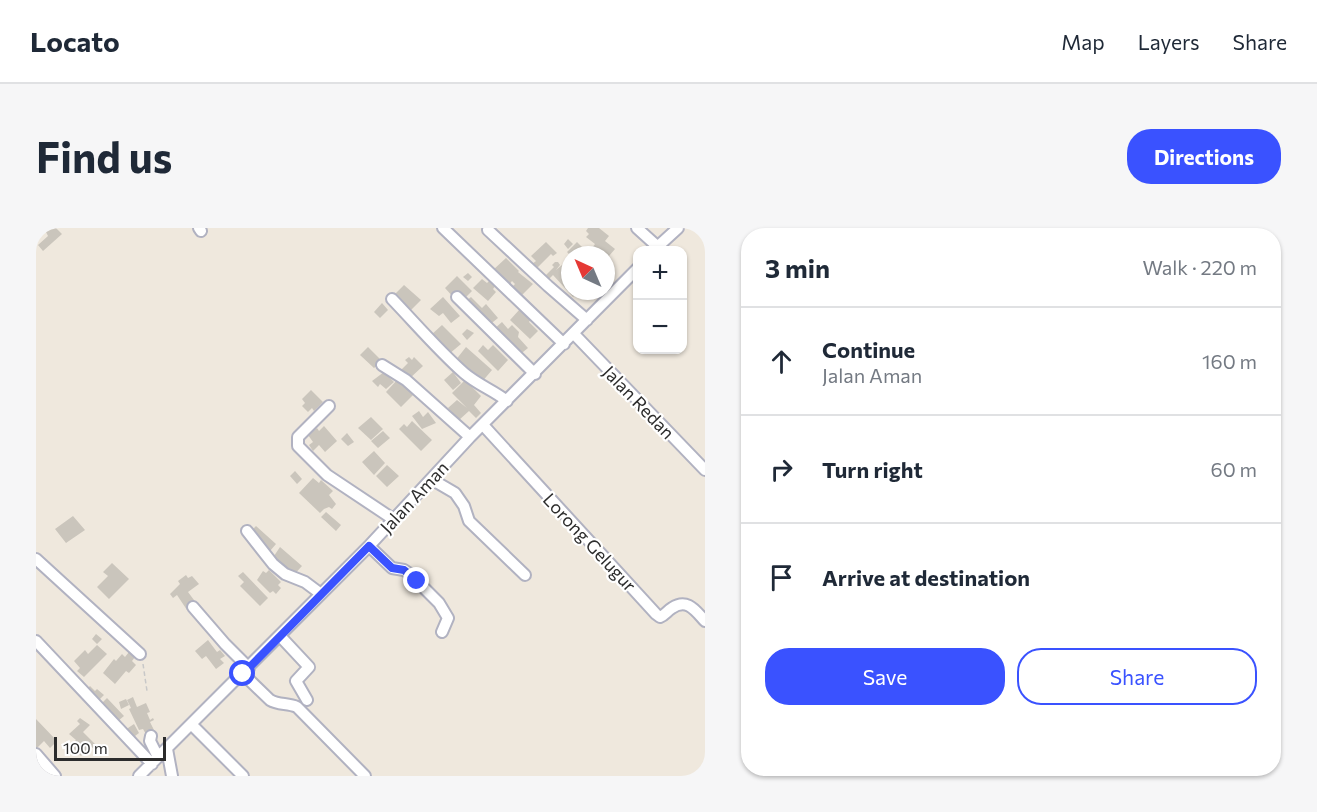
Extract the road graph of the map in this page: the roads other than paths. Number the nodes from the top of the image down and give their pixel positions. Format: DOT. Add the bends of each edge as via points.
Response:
graph roads {
  1 [pos="443,228"];
  2 [pos="637,228"];
  3 [pos="678,228"];
  4 [pos="488,230"];
  5 [pos="653,246"];
  6 [pos="659,246"];
  7 [pos="633,272"];
  8 [pos="457,297"];
  9 [pos="392,299"];
  10 [pos="583,315"];
  11 [pos="574,334"];
  12 [pos="559,340"];
  13 [pos="382,365"];
  14 [pos="533,371"];
  15 [pos="507,402"];
  16 [pos="329,406"];
  17 [pos="483,425"];
  18 [pos="470,437"];
  19 [pos="705,470"];
  20 [pos="431,479"];
  21 [pos="393,519"];
  22 [pos="248,531"];
  23 [pos="369,546"];
  24 [pos="36,559"];
  25 [pos="525,575"];
  26 [pos="321,594"];
  27 [pos="193,607"];
  28 [pos="705,621"];
  29 [pos="442,632"];
  30 [pos="280,636"];
  31 [pos="36,641"];
  32 [pos="140,654"];
  33 [pos="246,671"];
  34 [pos="307,700"];
  35 [pos="192,725"];
  36 [pos="151,736"];
  37 [pos="167,749"];
  38 [pos="36,754"];
  39 [pos="155,761"];
  40 [pos="55,776"];
  41 [pos="139,776"];
  42 [pos="172,776"];
  43 [pos="243,776"];
  44 [pos="365,776"];
  1 -- 12 [label="street"];
  2 -- 5 [label="street"];
  3 -- 6 [label="street"];
  4 -- 10 [label="street"];
  7 -- 10 [label="street, Jalan Aman"];
  8 -- 14 [label="street"];
  9 -- 15 [label="street" via="465,374"];
  10 -- 11 [label="street, Jalan Aman"];
  11 -- 12 [label="street, Jalan Aman"];
  11 -- 19 [label="street, Jalan Redan"];
  12 -- 14 [label="street, Jalan Aman"];
  13 -- 18 [label="street" via="406,380"];
  14 -- 15 [label="street, Jalan Aman"];
  15 -- 17 [label="street, Jalan Aman"];
  16 -- 21 [label="street" via="298,437 297,446 327,475"];
  17 -- 18 [label="street, Jalan Aman"];
  17 -- 28 [label="street, Lorong Gelugur" via="656,614 664,616 678,604 684,604"];
  18 -- 20 [label="street, Jalan Aman"];
  20 -- 21 [label="street, Jalan Aman"];
  20 -- 25 [label="street" via="455,493 469,521"];
  21 -- 23 [label="street, Jalan Aman"];
  22 -- 26 [label="street" via="285,574"];
  23 -- 26 [label="street, Jalan Aman"];
  23 -- 29 [label="street" via="392,568 410,573 439,603 448,618"];
  24 -- 32 [label="street"];
  26 -- 30 [label="street, Jalan Aman"];
  27 -- 33 [label="street"];
  30 -- 33 [label="street, Jalan Aman"];
  30 -- 34 [label="street" via="309,667 296,681"];
  31 -- 39 [label="street"];
  33 -- 35 [label="street, Jalan Aman"];
  33 -- 44 [label="street" via="270,700 297,708"];
  35 -- 37 [label="street, Jalan Aman"];
  35 -- 43 [label="street"];
  36 -- 39 [label="street"];
  37 -- 39 [label="street, Jalan Aman"];
  37 -- 42 [label="street"];
  38 -- 40 [label="street"];
  39 -- 41 [label="street, Jalan Aman"];
}
